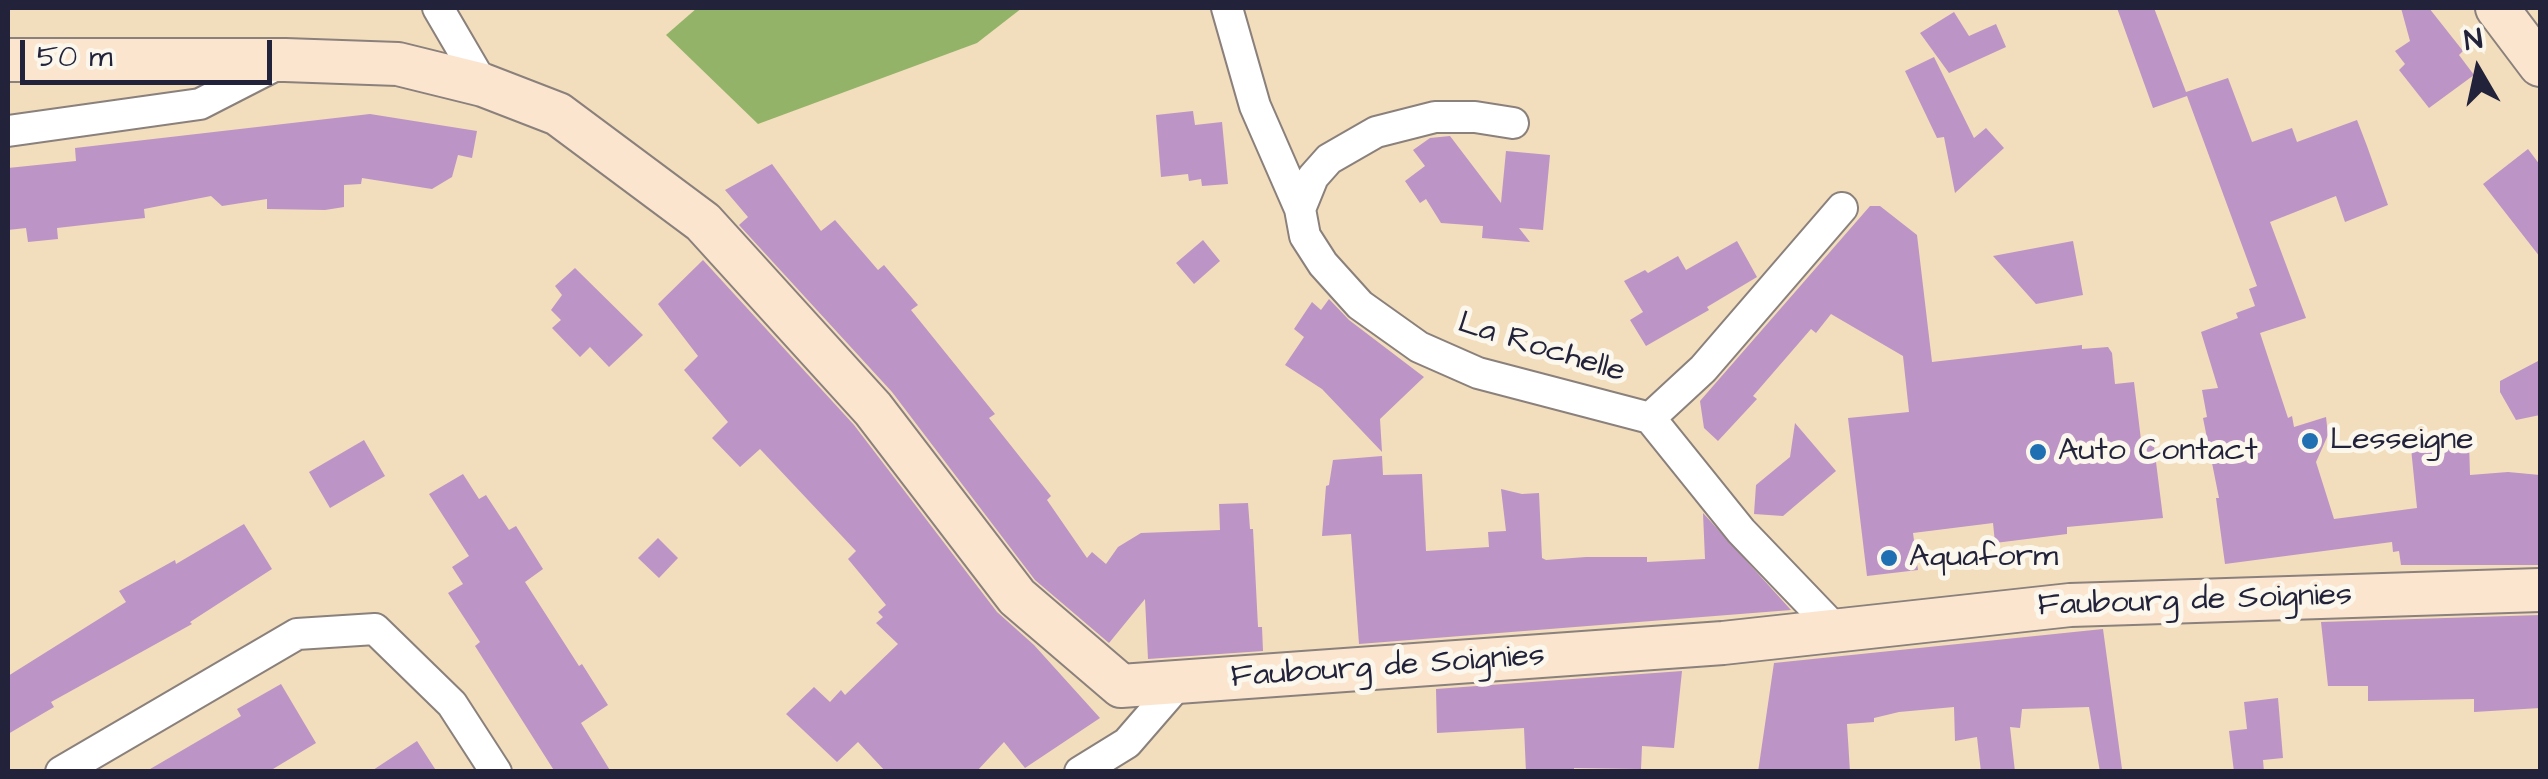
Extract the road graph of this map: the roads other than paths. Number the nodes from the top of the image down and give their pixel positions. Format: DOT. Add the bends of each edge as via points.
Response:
graph roads {
  1 [pos="438,8"];
  2 [pos="1228,8"];
  3 [pos="2497,8"];
  4 [pos="8,60"];
  5 [pos="285,60"];
  6 [pos="2540,65"];
  7 [pos="482,85"];
  8 [pos="1512,123"];
  9 [pos="8,132"];
  10 [pos="1842,208"];
  11 [pos="1300,210"];
  12 [pos="1650,418"];
  13 [pos="2540,590"];
  14 [pos="1835,629"];
  15 [pos="1179,683"];
  16 [pos="1122,757"];
  17 [pos="61,772"];
  18 [pos="496,772"];
  19 [pos="1080,772"];
  1 -- 7 [label="street"];
  2 -- 11 [label="street, La Rochelle" via="1256,106"];
  3 -- 6 [label="street"];
  4 -- 5 [label="street, Faubourg de Soignies"];
  5 -- 7 [label="street, Faubourg de Soignies" via="398,64"];
  5 -- 9 [label="street" via="200,104"];
  7 -- 15 [label="street, Faubourg de Soignies" via="558,114 703,222 873,410 1018,596 1082,656 1121,686"];
  8 -- 11 [label="street" via="1435,116 1376,132 1329,160 1313,177"];
  10 -- 12 [label="street, La Rochelle" via="1702,369"];
  11 -- 12 [label="street, La Rochelle" via="1304,236 1323,264 1360,305 1419,347 1478,373"];
  12 -- 14 [label="street, La Rochelle" via="1741,531"];
  13 -- 14 [label="street, Faubourg de Soignies" via="2070,605"];
  14 -- 15 [label="street, Faubourg de Soignies"];
  15 -- 16 [label="street"];
  16 -- 19 [label="street"];
  17 -- 18 [label="street" via="297,634 375,628 452,704"];
}
